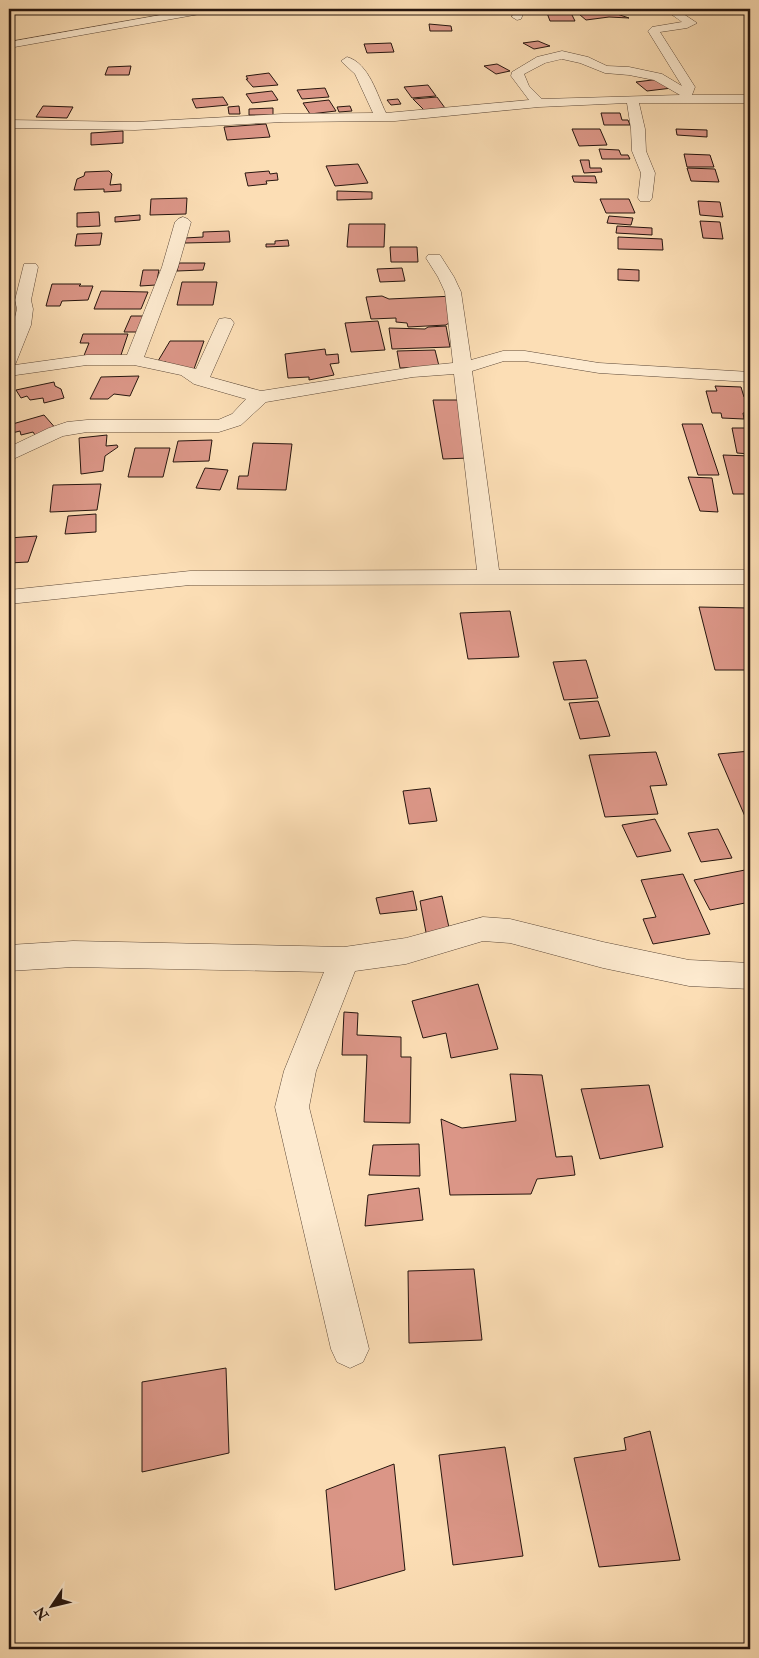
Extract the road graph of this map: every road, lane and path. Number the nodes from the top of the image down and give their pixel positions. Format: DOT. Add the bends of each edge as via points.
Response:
graph roads {
  1 [pos="211,9"];
  2 [pos="669,9"];
  3 [pos="9,44"];
  4 [pos="347,61"];
  5 [pos="686,97"];
  6 [pos="632,99"];
  7 [pos="750,99"];
  8 [pos="539,103"];
  9 [pos="381,117"];
  10 [pos="9,124"];
  11 [pos="645,198"];
  12 [pos="183,222"];
  13 [pos="434,258"];
  14 [pos="30,267"];
  15 [pos="225,323"];
  16 [pos="134,360"];
  17 [pos="9,361"];
  18 [pos="463,368"];
  19 [pos="9,371"];
  20 [pos="750,377"];
  21 [pos="200,380"];
  22 [pos="260,397"];
  23 [pos="9,455"];
  24 [pos="489,577"];
  25 [pos="750,577"];
  26 [pos="9,597"];
  27 [pos="9,958"];
  28 [pos="344,960"];
  29 [pos="750,976"];
  30 [pos="350,1349"];
  1 -- 3 [label="street"];
  2 -- 5 [label="street" via="691,22 654,31 689,87"];
  4 -- 9 [label="street" via="360,72"];
  5 -- 6 [label="street"];
  5 -- 7 [label="street"];
  5 -- 8 [label="street" via="658,77 605,69 579,58 556,55 518,72 517,76 525,88"];
  6 -- 8 [label="street"];
  6 -- 11 [label="street" via="639,151 648,173"];
  8 -- 9 [label="street"];
  9 -- 10 [label="street" via="283,118 135,126"];
  12 -- 16 [label="street" via="170,267"];
  13 -- 18 [label="street" via="450,282 456,300"];
  14 -- 17 [label="street" via="22,325"];
  15 -- 21 [label="street"];
  16 -- 19 [label="street" via="87,360"];
  16 -- 21 [label="street" via="187,371"];
  18 -- 20 [label="street" via="504,356 525,356 599,368"];
  18 -- 22 [label="street" via="413,372"];
  18 -- 24 [label="street"];
  21 -- 22 [label="street"];
  22 -- 23 [label="street" via="241,418 219,426 74,427 56,432"];
  24 -- 25 [label="street"];
  24 -- 26 [label="street" via="190,578"];
  27 -- 28 [label="street" via="73,954"];
  28 -- 29 [label="street" via="406,951 483,929 510,931 689,973"];
  28 -- 30 [label="street" via="300,1071 292,1107"];
}
